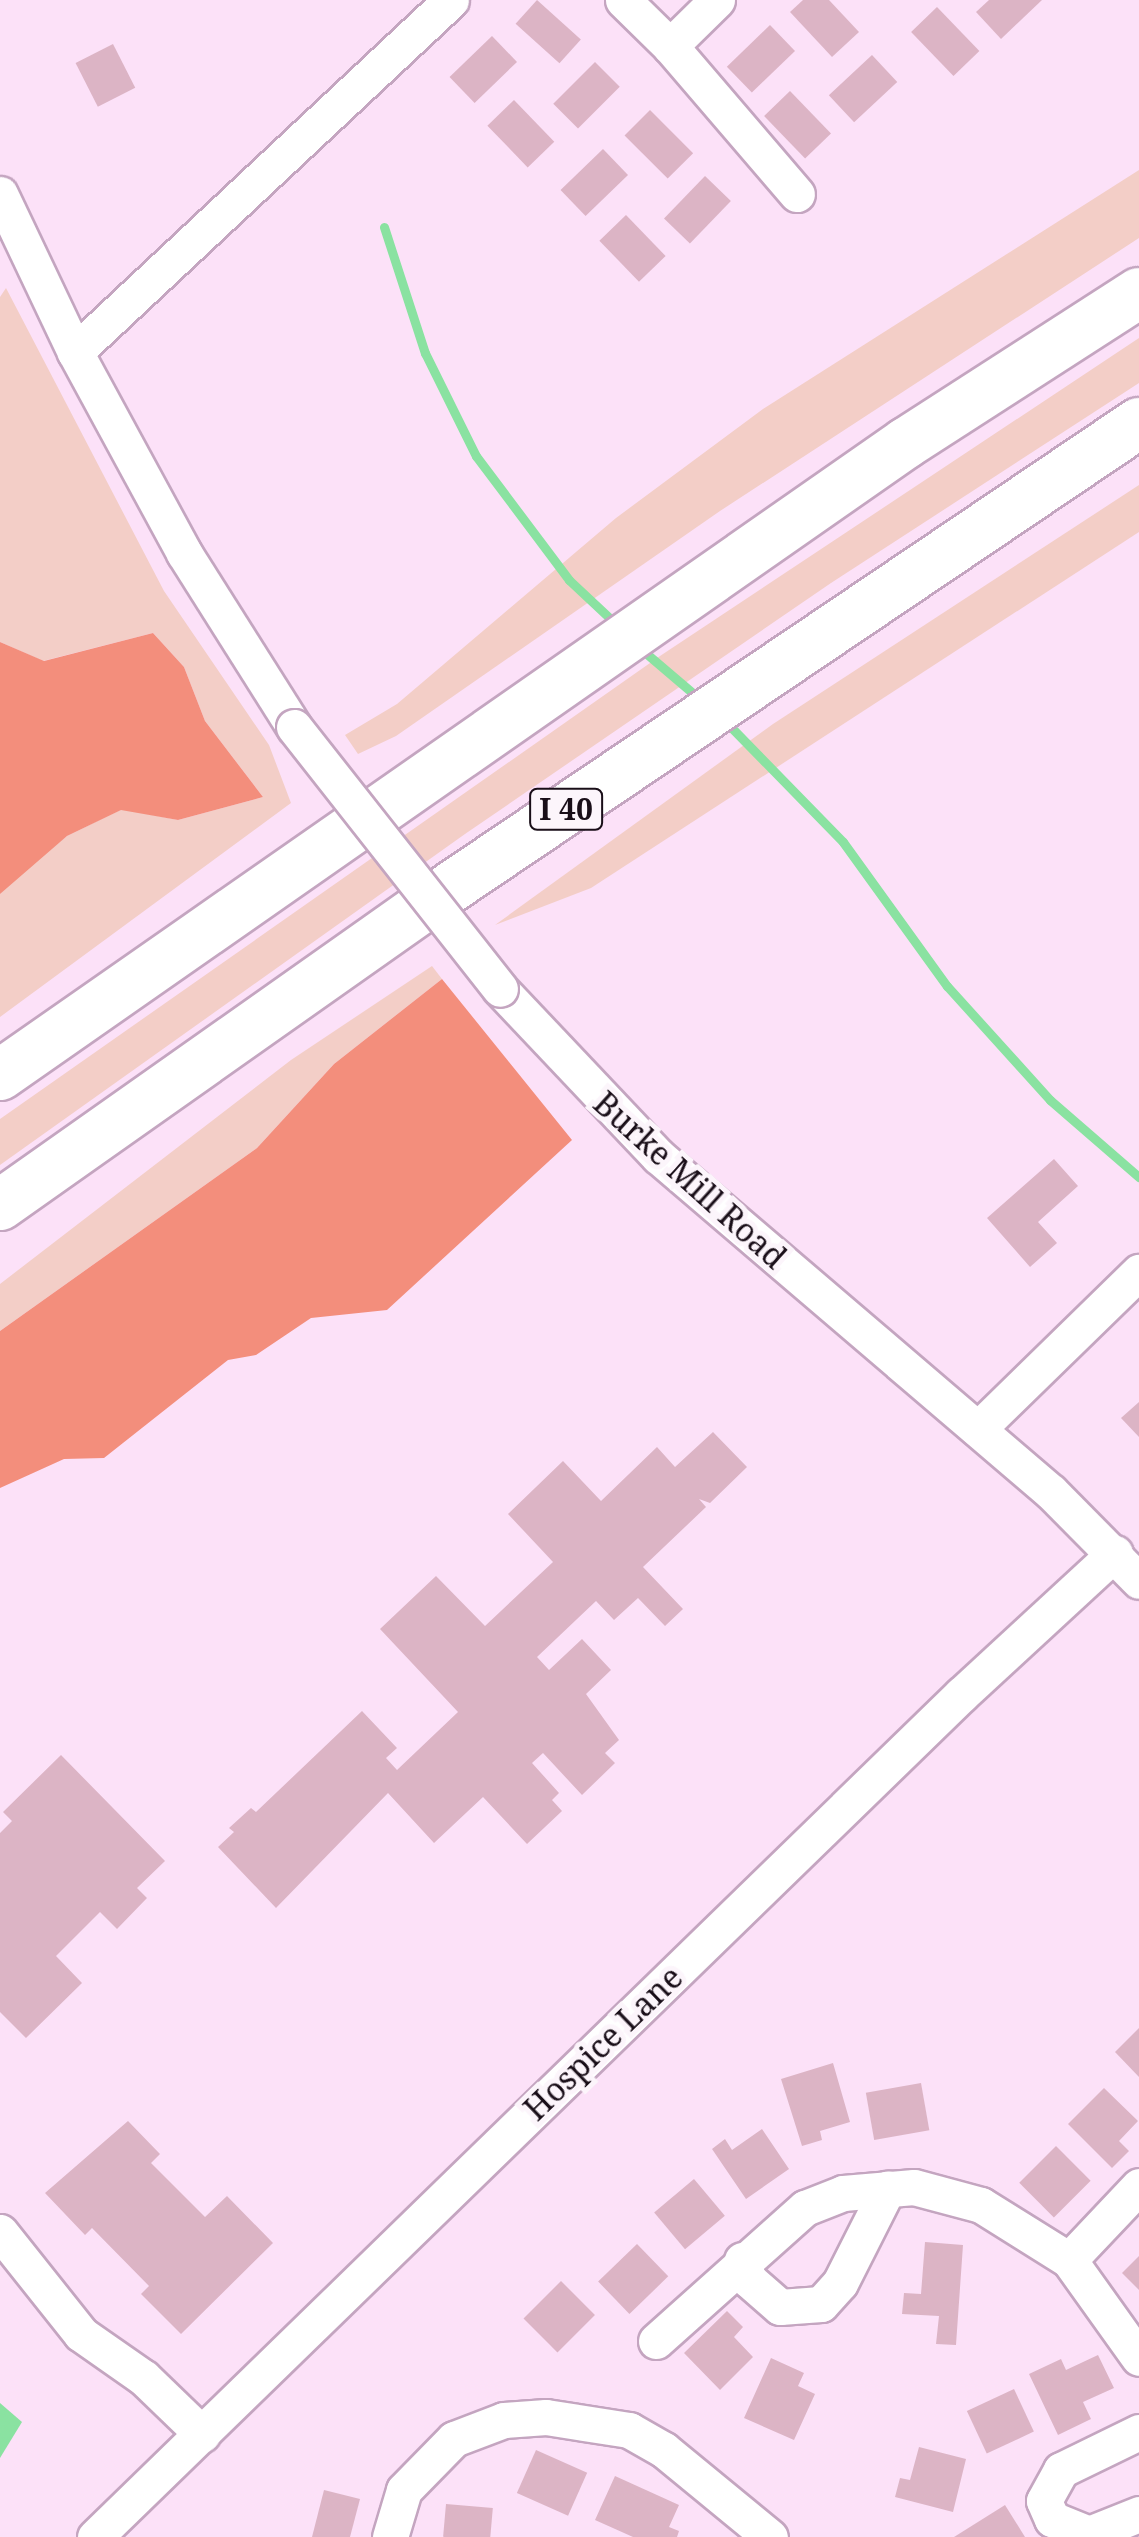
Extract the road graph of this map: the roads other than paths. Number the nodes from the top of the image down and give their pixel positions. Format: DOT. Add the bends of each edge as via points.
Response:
graph roads {
  1 [pos="451,0"];
  2 [pos="622,0"];
  3 [pos="717,0"];
  4 [pos="670,46"];
  5 [pos="0,194"];
  6 [pos="797,194"];
  7 [pos="1139,293"];
  8 [pos="75,352"];
  9 [pos="1139,423"];
  10 [pos="0,1075"];
  11 [pos="0,1206"];
  12 [pos="1139,1272"];
  13 [pos="978,1428"];
  14 [pos="1116,1553"];
  15 [pos="1139,1580"];
  16 [pos="1139,2186"];
  17 [pos="888,2188"];
  18 [pos="0,2232"];
  19 [pos="742,2260"];
  20 [pos="1068,2260"];
  21 [pos="656,2341"];
  22 [pos="1139,2358"];
  23 [pos="1139,2432"];
  24 [pos="202,2434"];
  25 [pos="1139,2514"];
  26 [pos="761,2535"];
  27 [pos="96,2537"];
  28 [pos="390,2537"];
  1 -- 8 [label="street"];
  2 -- 4 [label="street"];
  3 -- 4 [label="street"];
  4 -- 6 [label="street"];
  5 -- 8 [label="street, Burke Mill Road"];
  7 -- 10 [label="highway" via="906,443"];
  8 -- 13 [label="street, Burke Mill Road, bridge" via="184,553 294,727 500,989 658,1156"];
  9 -- 11 [label="highway, I 40" via="454,886"];
  12 -- 13 [label="street"];
  13 -- 14 [label="street, Burke Mill Road"];
  14 -- 15 [label="street, Burke Mill Road"];
  14 -- 24 [label="street, Hospice Lane" via="962,1694"];
  16 -- 20 [label="street"];
  17 -- 19 [label="street" via="843,2193 805,2208"];
  17 -- 19 [label="street" via="840,2283 821,2304 780,2307 749,2280"];
  17 -- 20 [label="street" via="943,2191 981,2205"];
  18 -- 24 [label="street" via="80,2334 144,2378"];
  19 -- 21 [label="street"];
  20 -- 22 [label="street"];
  23 -- 25 [label="street" via="1060,2470 1044,2501 1052,2519 1089,2534"];
  24 -- 27 [label="street, Hospice Lane"];
  26 -- 28 [label="street" via="664,2450 628,2430 546,2418 504,2420 454,2439 404,2490"];
}
